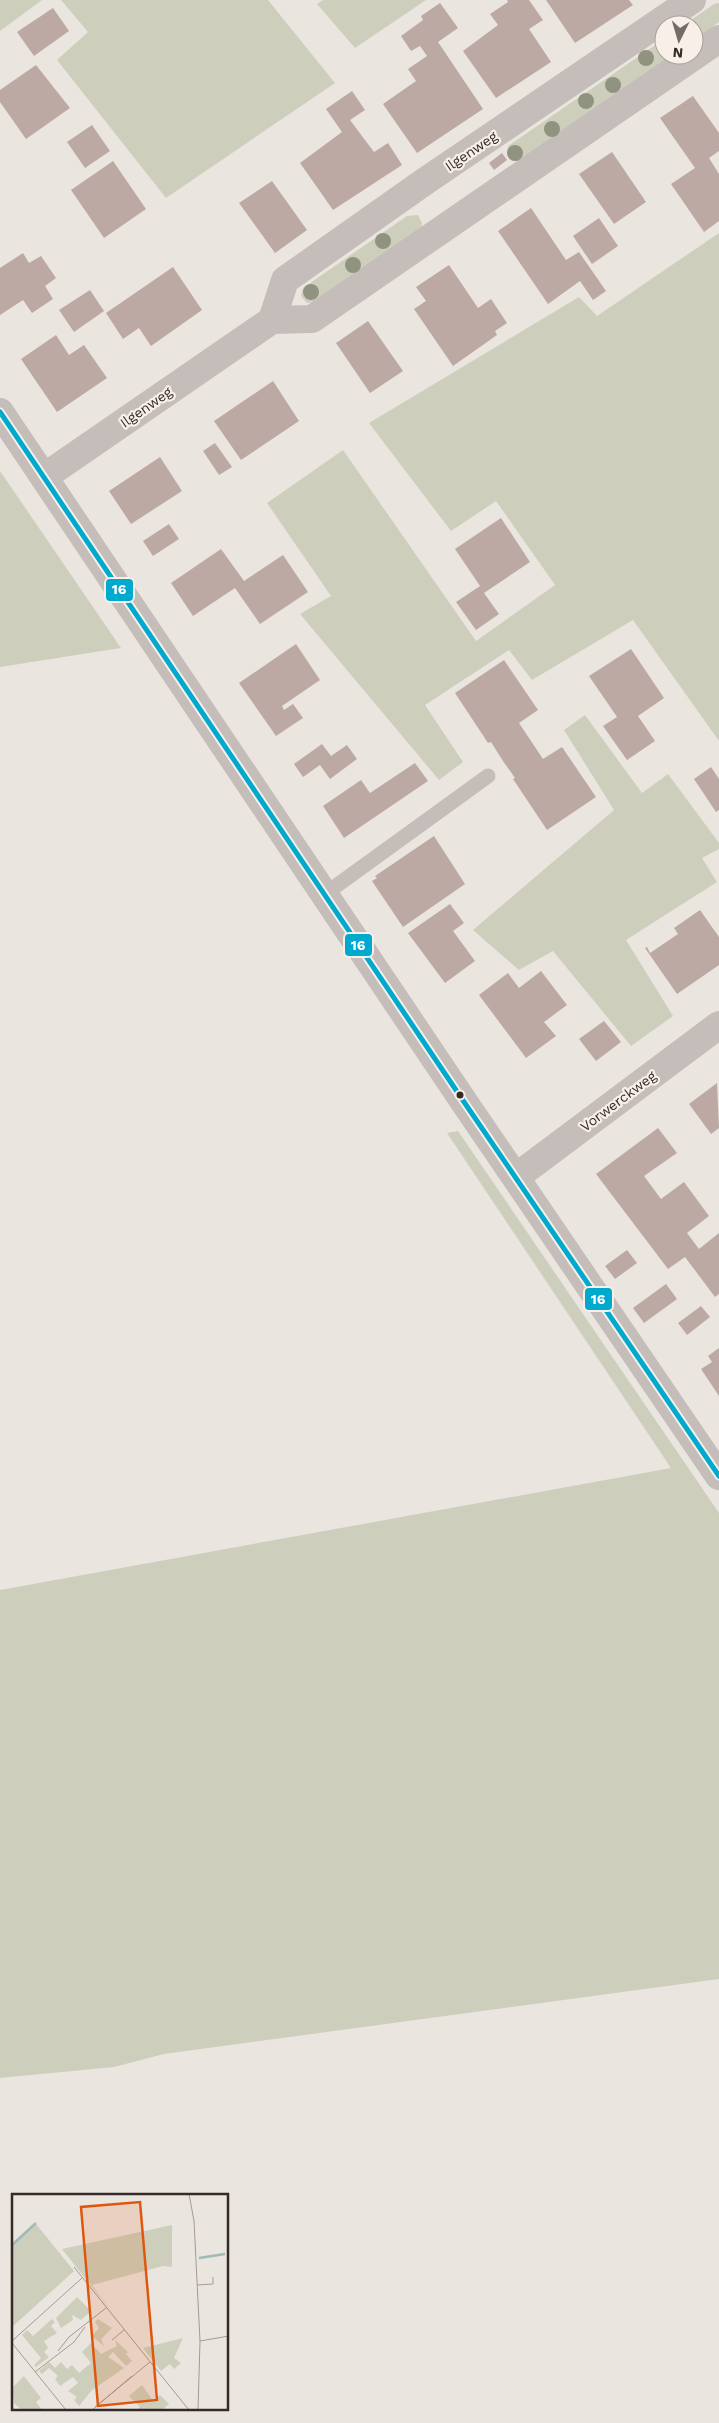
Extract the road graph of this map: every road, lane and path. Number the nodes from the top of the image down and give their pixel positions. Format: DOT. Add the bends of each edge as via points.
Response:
graph roads {
  1 [pos="692,0"];
  2 [pos="719,39"];
  3 [pos="272,320"];
  4 [pos="0,412"];
  5 [pos="44,477"];
  6 [pos="488,776"];
  7 [pos="326,894"];
  8 [pos="719,1025"];
  9 [pos="516,1177"];
  10 [pos="719,1476"];
  1 -- 3 [label="street, Ilgenweg" via="285,280"];
  2 -- 3 [label="street" via="312,319"];
  3 -- 5 [label="street, Ilgenweg"];
  4 -- 5 [label="street"];
  5 -- 7 [label="street"];
  6 -- 7 [label="lane"];
  7 -- 9 [label="street"];
  8 -- 9 [label="street, Vorwerckweg"];
  9 -- 10 [label="street"];
}
